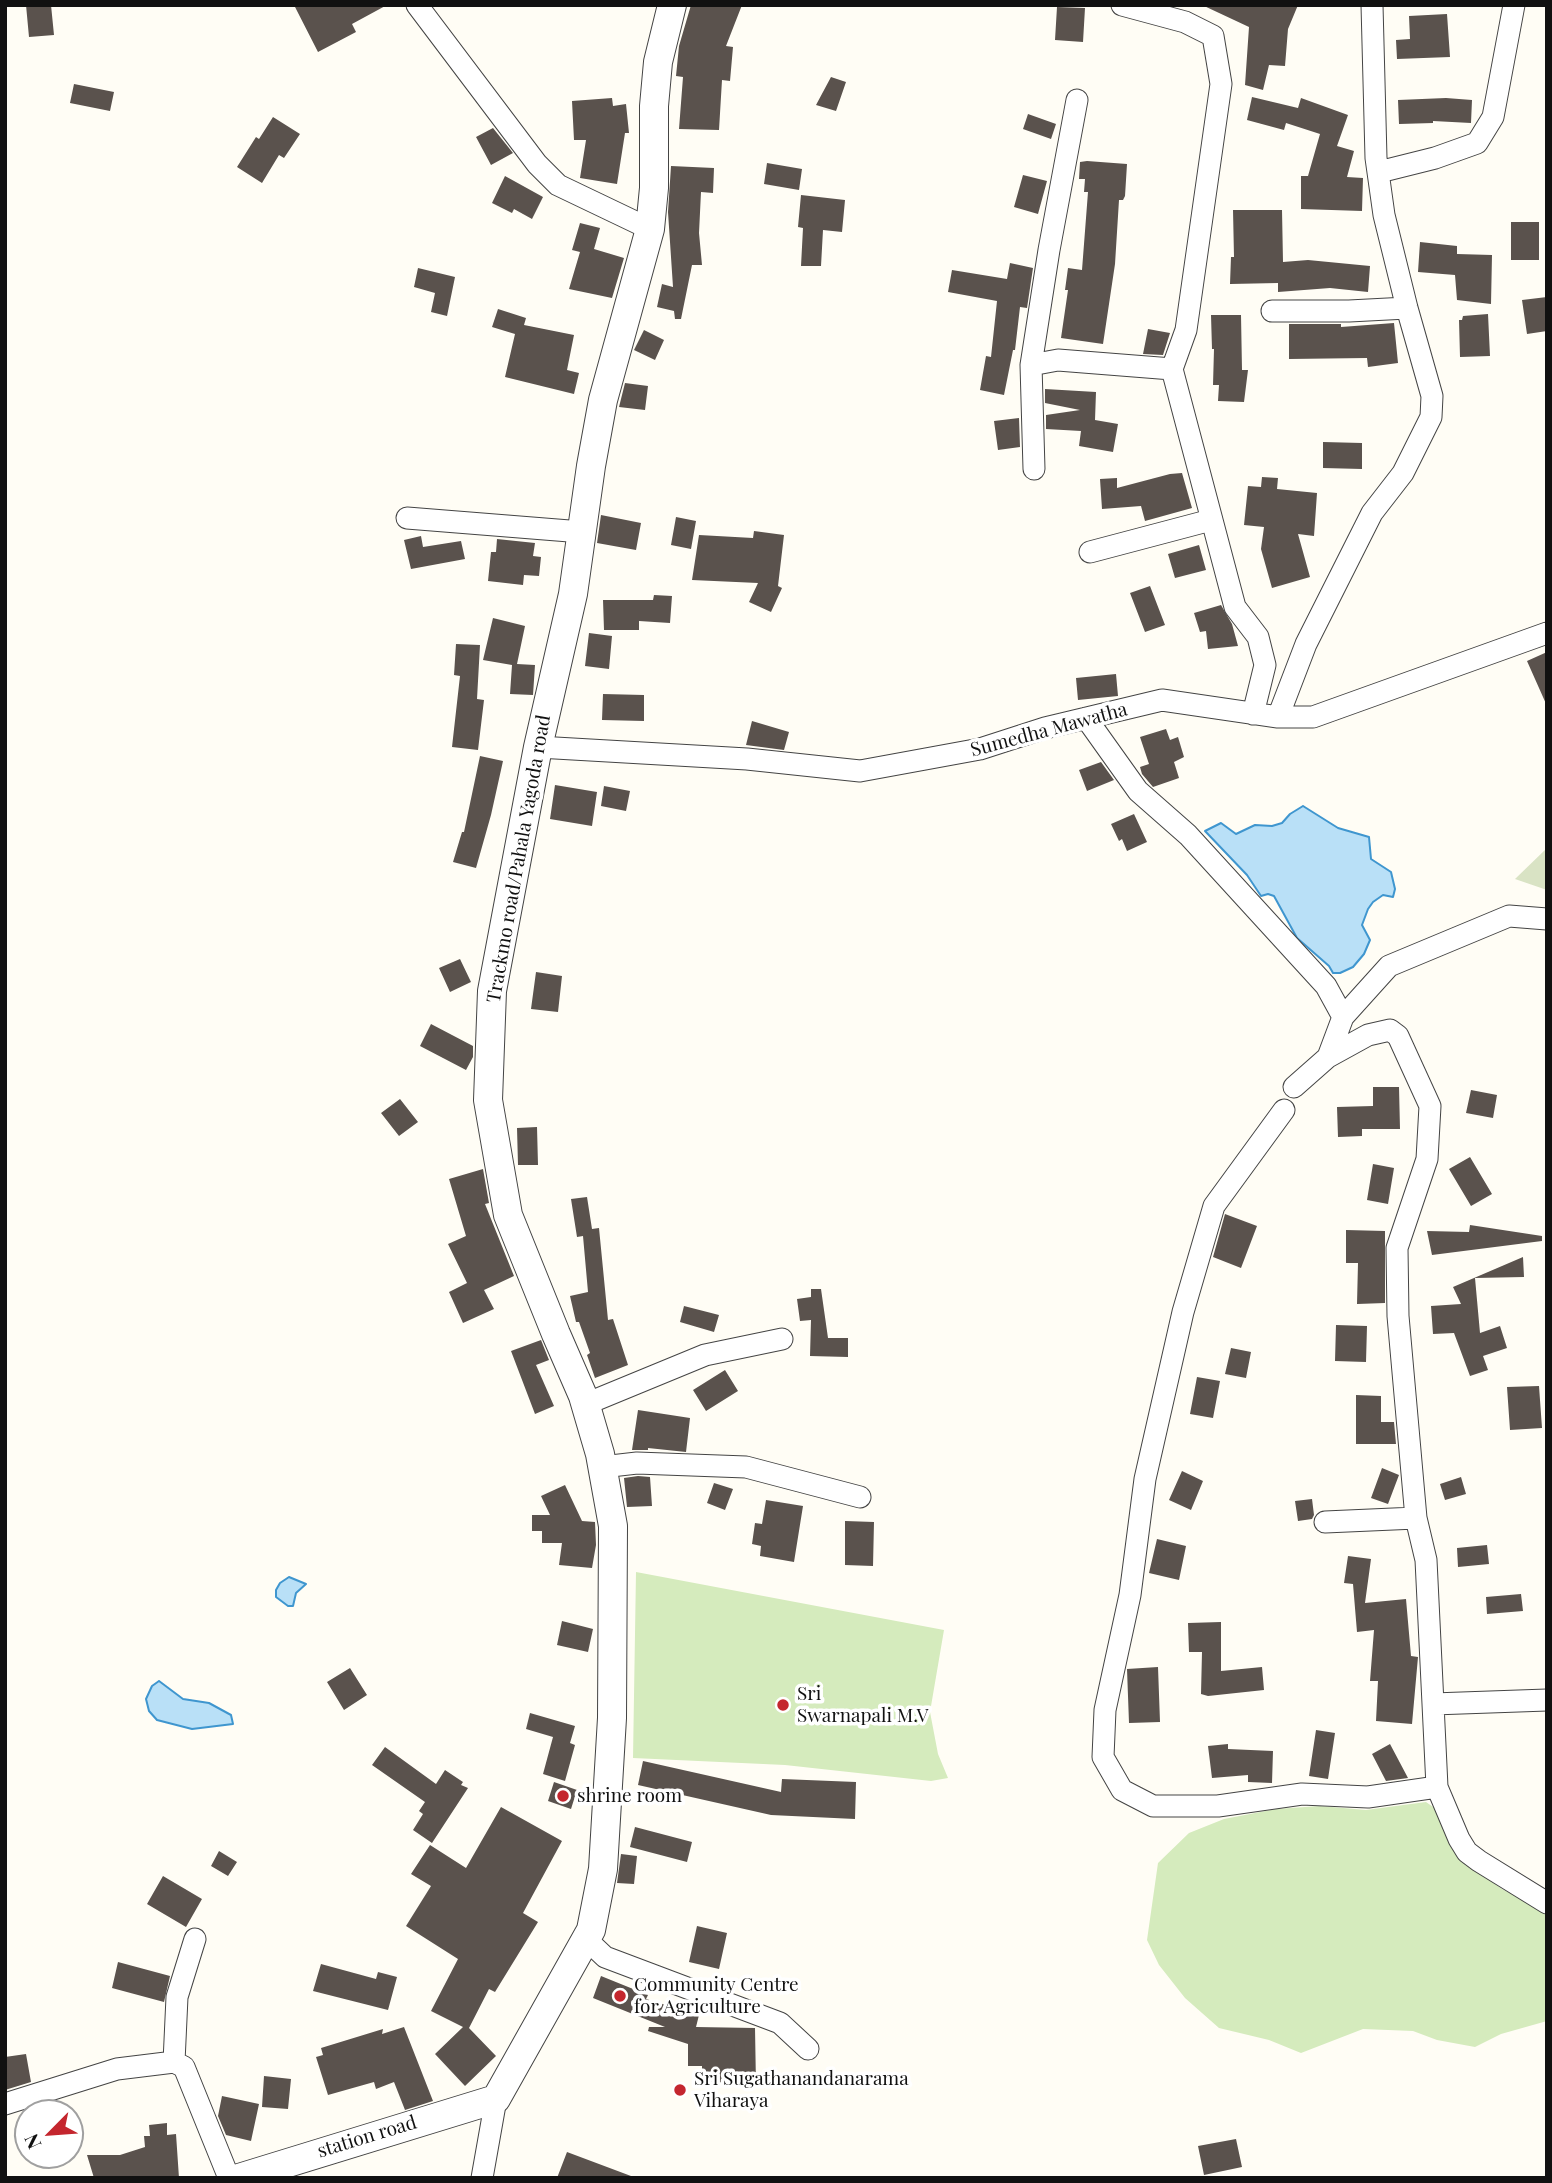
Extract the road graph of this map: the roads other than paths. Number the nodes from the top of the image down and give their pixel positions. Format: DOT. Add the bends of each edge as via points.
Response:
graph roads {
  1 [pos="417,5"];
  2 [pos="672,5"];
  3 [pos="1122,5"];
  4 [pos="1372,5"];
  5 [pos="1514,5"];
  6 [pos="1189,14"];
  7 [pos="1077,100"];
  8 [pos="1378,172"];
  9 [pos="650,229"];
  10 [pos="1407,308"];
  11 [pos="1272,311"];
  12 [pos="1031,365"];
  13 [pos="1172,369"];
  14 [pos="1034,469"];
  15 [pos="407,518"];
  16 [pos="1211,520"];
  17 [pos="582,532"];
  18 [pos="1090,552"];
  19 [pos="1547,633"];
  20 [pos="1253,713"];
  21 [pos="1278,717"];
  22 [pos="1086,718"];
  23 [pos="538,747"];
  24 [pos="1547,919"];
  25 [pos="1343,1017"];
  26 [pos="1328,1057"];
  27 [pos="1294,1087"];
  28 [pos="1284,1110"];
  29 [pos="782,1339"];
  30 [pos="586,1404"];
  31 [pos="603,1467"];
  32 [pos="860,1497"];
  33 [pos="1416,1518"];
  34 [pos="1325,1522"];
  35 [pos="1547,1700"];
  36 [pos="1433,1704"];
  37 [pos="1437,1787"];
  38 [pos="1547,1903"];
  39 [pos="195,1939"];
  40 [pos="586,1939"];
  41 [pos="808,2049"];
  42 [pos="174,2062"];
  43 [pos="496,2099"];
  44 [pos="5,2104"];
  45 [pos="229,2178"];
  46 [pos="239,2178"];
  47 [pos="482,2178"];
  1 -- 9 [label="street" via="537,164 558,185"];
  2 -- 9 [label="street, Trackmo road/Pahala Yagoda road" via="658,62"];
  3 -- 6 [label="street"];
  4 -- 8 [label="street"];
  5 -- 8 [label="street" via="1493,117 1477,143"];
  6 -- 13 [label="street" via="1213,36 1221,84 1185,330"];
  7 -- 12 [label="street"];
  8 -- 10 [label="street"];
  9 -- 17 [label="street, Trackmo road/Pahala Yagoda road" via="603,400"];
  10 -- 11 [label="street"];
  10 -- 21 [label="street" via="1432,396 1431,417 1403,474 1372,513 1306,643"];
  12 -- 13 [label="street" via="1058,360"];
  12 -- 14 [label="street"];
  13 -- 16 [label="street"];
  15 -- 17 [label="street"];
  16 -- 18 [label="street"];
  16 -- 20 [label="street" via="1235,607 1258,637 1265,665"];
  17 -- 23 [label="street, Trackmo road/Pahala Yagoda road" via="573,594"];
  19 -- 21 [label="street, Sumedha Mawatha" via="1313,717"];
  20 -- 21 [label="street, Sumedha Mawatha"];
  20 -- 22 [label="street, Sumedha Mawatha" via="1161,700"];
  22 -- 23 [label="street, Sumedha Mawatha" via="942,758 860,771 747,759"];
  22 -- 25 [label="street" via="1138,791 1188,835 1326,986"];
  23 -- 30 [label="street, Trackmo road/Pahala Yagoda road" via="492,991 488,1100 508,1215"];
  24 -- 25 [label="street" via="1509,916 1389,966"];
  25 -- 26 [label="street"];
  26 -- 27 [label="street"];
  26 -- 33 [label="street" via="1368,1035 1390,1030 1398,1036 1430,1106 1427,1159 1397,1248 1398,1316"];
  28 -- 37 [label="street" via="1214,1206 1183,1312 1145,1479 1130,1595 1105,1710 1103,1757 1122,1790 1153,1806 1218,1806 1302,1794 1368,1797"];
  29 -- 30 [label="street" via="705,1355"];
  30 -- 31 [label="street, Trackmo road/Pahala Yagoda road"];
  31 -- 32 [label="street" via="637,1463 746,1467"];
  31 -- 40 [label="street, Trackmo road/Pahala Yagoda road" via="613,1526 612,1718 603,1869"];
  33 -- 34 [label="street"];
  33 -- 36 [label="street" via="1426,1560"];
  35 -- 36 [label="street"];
  36 -- 37 [label="street"];
  37 -- 38 [label="street" via="1467,1853"];
  39 -- 42 [label="street" via="177,1997"];
  40 -- 41 [label="street" via="605,1956 780,2023"];
  40 -- 43 [label="street, Trackmo road/Pahala Yagoda road"];
  42 -- 44 [label="street" via="117,2069"];
  42 -- 45 [label="street" via="184,2067"];
  43 -- 46 [label="street, station road"];
  43 -- 47 [label="street"];
}
